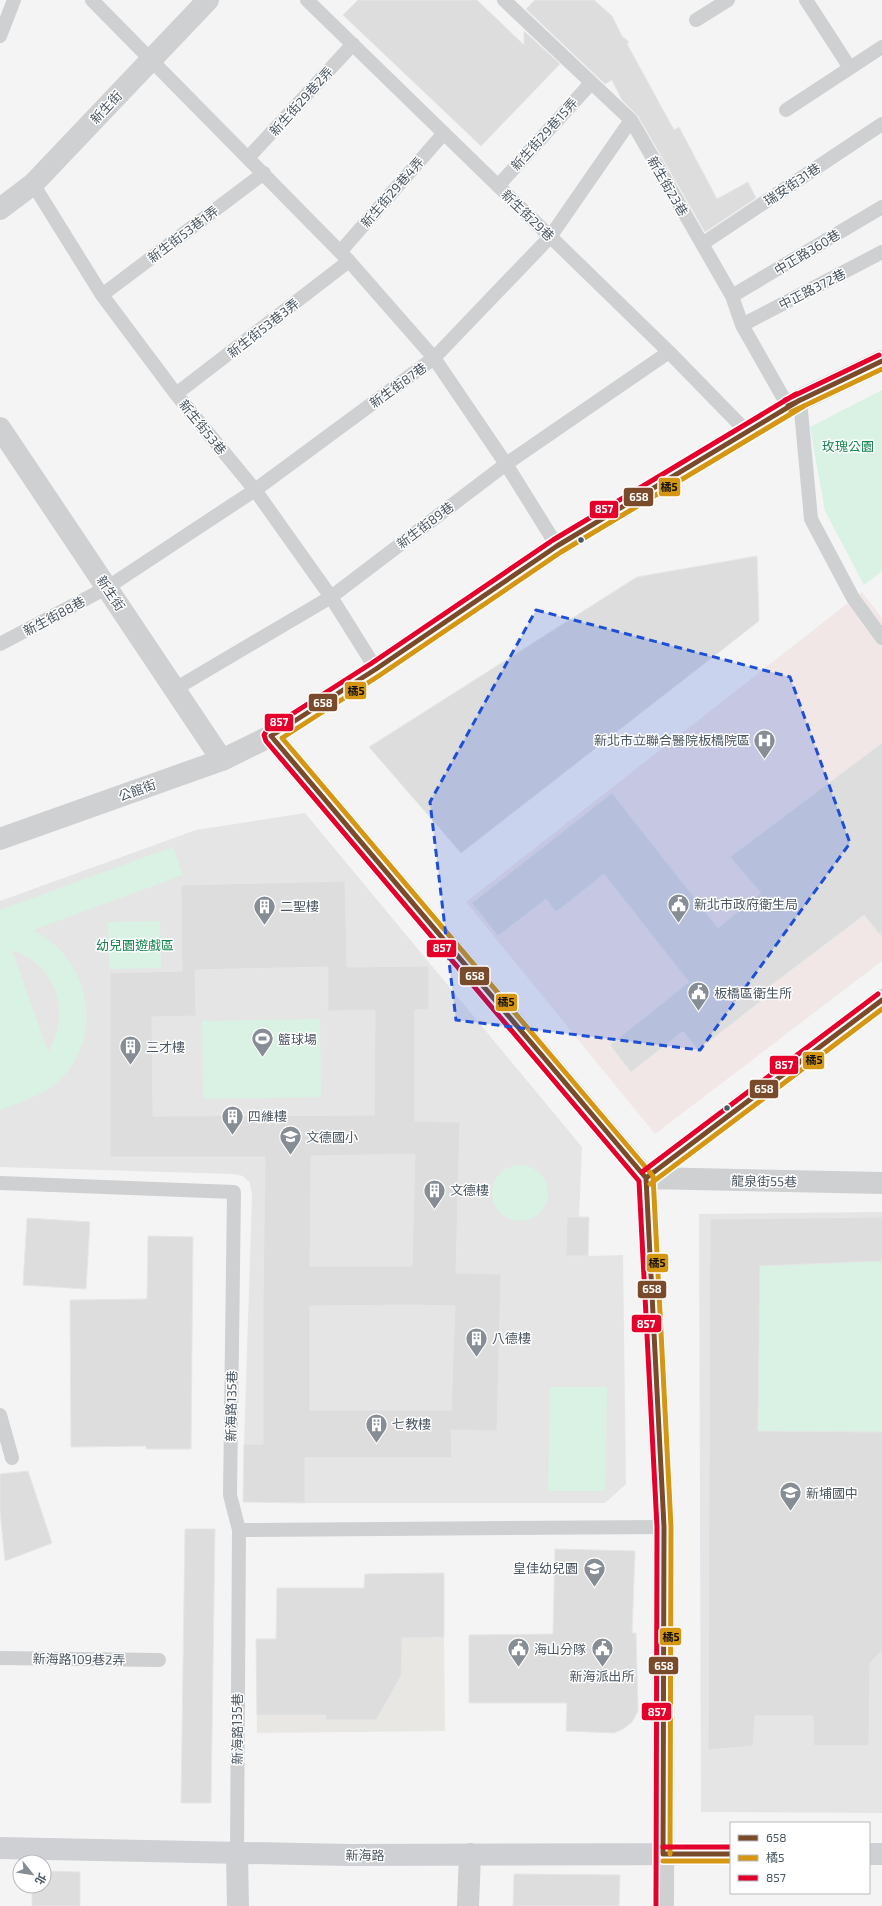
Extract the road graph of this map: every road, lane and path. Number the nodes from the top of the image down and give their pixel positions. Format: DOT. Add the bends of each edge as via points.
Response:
graph roads {
  1 [pos="14,0"];
  2 [pos="92,0"];
  3 [pos="208,0"];
  4 [pos="307,0"];
  5 [pos="728,0"];
  6 [pos="806,0"];
  7 [pos="505,1"];
  8 [pos="696,20"];
  9 [pos="0,36"];
  10 [pos="352,44"];
  11 [pos="882,47"];
  12 [pos="152,59"];
  13 [pos="850,68"];
  14 [pos="591,83"];
  15 [pos="786,110"];
  16 [pos="631,120"];
  17 [pos="882,124"];
  18 [pos="444,133"];
  19 [pos="248,158"];
  20 [pos="264,173"];
  21 [pos="34,184"];
  22 [pos="498,186"];
  23 [pos="882,207"];
  24 [pos="0,209"];
  25 [pos="550,236"];
  26 [pos="702,244"];
  27 [pos="882,252"];
  28 [pos="345,256"];
  29 [pos="102,295"];
  30 [pos="732,296"];
  31 [pos="742,325"];
  32 [pos="669,352"];
  33 [pos="434,358"];
  34 [pos="882,361"];
  35 [pos="176,394"];
  36 [pos="794,403"];
  37 [pos="0,428"];
  38 [pos="747,432"];
  39 [pos="506,464"];
  40 [pos="255,490"];
  41 [pos="557,546"];
  42 [pos="108,587"];
  43 [pos="331,597"];
  44 [pos="882,638"];
  45 [pos="0,644"];
  46 [pos="376,669"];
  47 [pos="175,689"];
  48 [pos="271,736"];
  49 [pos="222,760"];
  50 [pos="0,839"];
  51 [pos="882,1000"];
  52 [pos="646,1178"];
  53 [pos="0,1183"];
  54 [pos="882,1183"];
  55 [pos="0,1415"];
  56 [pos="12,1458"];
  57 [pos="664,1527"];
  58 [pos="239,1530"];
  59 [pos="0,1658"];
  60 [pos="159,1660"];
  61 [pos="0,1848"];
  62 [pos="237,1854"];
  63 [pos="470,1854"];
  64 [pos="663,1854"];
  65 [pos="730,1854"];
  66 [pos="870,1854"];
  67 [pos="882,1854"];
  68 [pos="238,1906"];
  69 [pos="468,1906"];
  70 [pos="663,1906"];
  1 -- 9 [label="lane"];
  2 -- 12 [label="lane"];
  3 -- 12 [label="street, 新生街"];
  4 -- 10 [label="lane, 新生街29巷"];
  5 -- 8 [label="lane"];
  6 -- 13 [label="lane"];
  7 -- 14 [label="lane, 新生街23巷"];
  10 -- 18 [label="lane, 新生街29巷"];
  10 -- 19 [label="lane, 新生街29巷2弄"];
  11 -- 13 [label="lane"];
  12 -- 19 [label="lane"];
  12 -- 21 [label="street, 新生街"];
  13 -- 15 [label="lane"];
  14 -- 16 [label="lane, 新生街23巷"];
  14 -- 22 [label="lane, 新生街29巷15弄"];
  16 -- 25 [label="lane, 新生街87巷"];
  16 -- 26 [label="lane, 新生街23巷"];
  17 -- 26 [label="lane, 瑞安街31巷"];
  18 -- 22 [label="lane, 新生街29巷"];
  18 -- 28 [label="lane, 新生街29巷4弄"];
  19 -- 20 [label="lane"];
  20 -- 28 [label="lane"];
  20 -- 29 [label="lane, 新生街53巷1弄"];
  21 -- 24 [label="street, 新生街"];
  21 -- 29 [label="lane, 新生街53巷"];
  22 -- 25 [label="lane, 新生街29巷"];
  23 -- 30 [label="lane, 中正路360巷"];
  25 -- 32 [label="lane, 新生街29巷"];
  25 -- 33 [label="lane, 新生街87巷"];
  26 -- 30 [label="lane, 新生街23巷"];
  27 -- 31 [label="lane, 中正路372巷"];
  28 -- 33 [label="lane"];
  28 -- 35 [label="lane, 新生街53巷3弄"];
  29 -- 35 [label="lane, 新生街53巷"];
  30 -- 31 [label="lane, 新生街23巷"];
  31 -- 36 [label="lane, 新生街23巷"];
  32 -- 38 [label="lane, 新生街29巷"];
  32 -- 39 [label="lane, 新生街89巷"];
  33 -- 39 [label="lane"];
  33 -- 40 [label="lane, 新生街87巷"];
  34 -- 36 [label="street"];
  35 -- 40 [label="lane, 新生街53巷"];
  36 -- 38 [label="street, 公館街"];
  36 -- 44 [label="lane" via="811,519 853,598"];
  37 -- 42 [label="street, 新生街"];
  38 -- 41 [label="street, 公館街"];
  39 -- 41 [label="lane"];
  39 -- 43 [label="lane, 新生街89巷"];
  40 -- 42 [label="lane, 新生街87巷"];
  40 -- 43 [label="lane, 新生街53巷"];
  41 -- 46 [label="street, 公館街"];
  42 -- 45 [label="lane, 新生街88巷"];
  42 -- 47 [label="street, 新生街"];
  43 -- 46 [label="lane, 新生街53巷"];
  43 -- 47 [label="lane, 新生街89巷"];
  46 -- 48 [label="street, 公館街"];
  47 -- 49 [label="street, 新生街"];
  48 -- 49 [label="street, 公館街"];
  48 -- 52 [label="street"];
  49 -- 50 [label="street, 公館街"];
  51 -- 52 [label="street"];
  52 -- 54 [label="street, 龍泉街55巷"];
  52 -- 57 [label="street"];
  53 -- 58 [label="lane, 新海路135巷" via="234,1192 230,1495"];
  55 -- 56 [label="lane"];
  57 -- 58 [label="lane"];
  57 -- 64 [label="street"];
  58 -- 62 [label="lane, 新海路135巷"];
  59 -- 60 [label="lane, 新海路109巷2弄"];
  61 -- 62 [label="street, 新海路"];
  62 -- 63 [label="street, 新海路"];
  62 -- 68 [label="street"];
  63 -- 64 [label="street, 新海路"];
  63 -- 69 [label="street"];
  64 -- 65 [label="street, 新海路"];
  64 -- 70 [label="street"];
  66 -- 67 [label="street"];
}
